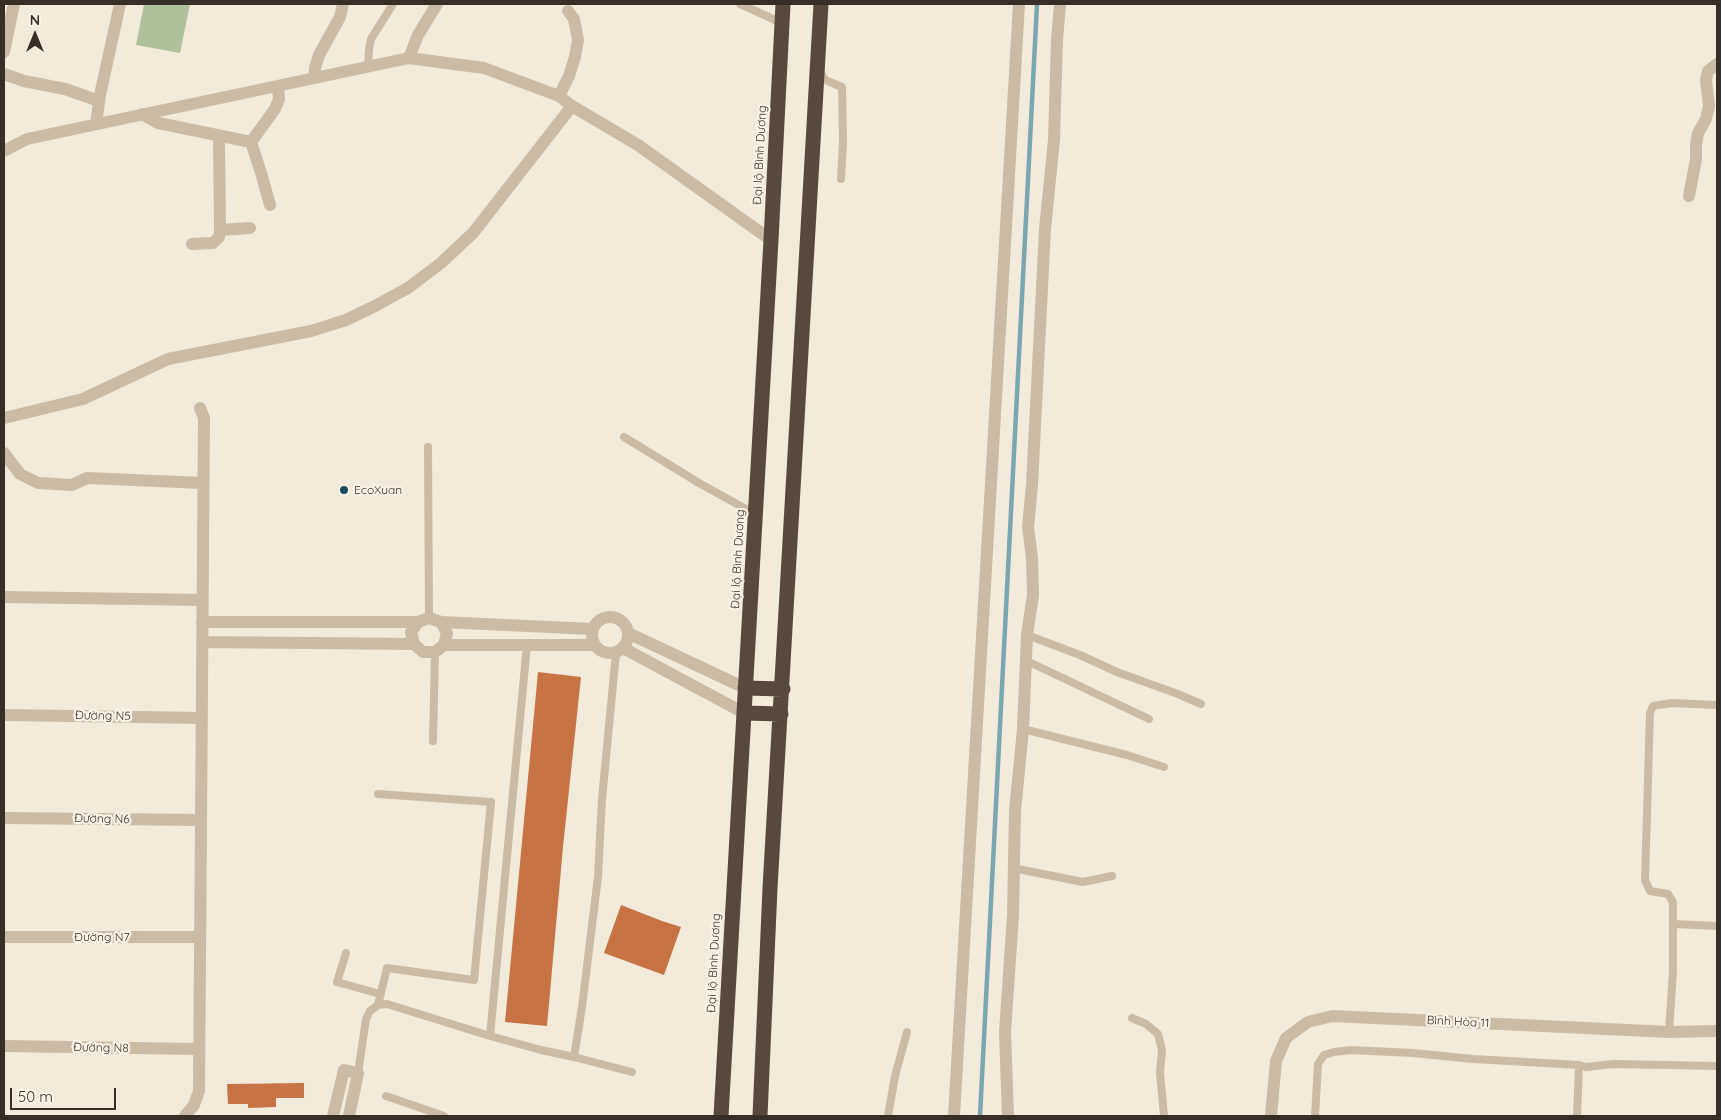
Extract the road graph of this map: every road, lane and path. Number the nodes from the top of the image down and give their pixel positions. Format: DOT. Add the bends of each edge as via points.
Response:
graph roads {
  1 [pos="14,4"];
  2 [pos="120,4"];
  3 [pos="343,4"];
  4 [pos="392,4"];
  5 [pos="437,4"];
  6 [pos="740,4"];
  7 [pos="783,4"];
  8 [pos="821,4"];
  9 [pos="1019,4"];
  10 [pos="1060,4"];
  11 [pos="568,12"];
  12 [pos="782,23"];
  13 [pos="4,52"];
  14 [pos="409,58"];
  15 [pos="1717,64"];
  16 [pos="817,65"];
  17 [pos="368,67"];
  18 [pos="4,74"];
  19 [pos="315,78"];
  20 [pos="278,86"];
  21 [pos="559,96"];
  22 [pos="99,101"];
  23 [pos="572,106"];
  24 [pos="142,114"];
  25 [pos="96,124"];
  26 [pos="220,135"];
  27 [pos="251,142"];
  28 [pos="4,151"];
  29 [pos="840,179"];
  30 [pos="1689,196"];
  31 [pos="270,205"];
  32 [pos="250,228"];
  33 [pos="220,230"];
  34 [pos="771,240"];
  35 [pos="192,244"];
  36 [pos="200,408"];
  37 [pos="4,418"];
  38 [pos="624,437"];
  39 [pos="428,446"];
  40 [pos="4,453"];
  41 [pos="203,483"];
  42 [pos="755,514"];
  43 [pos="4,597"];
  44 [pos="202,600"];
  45 [pos="429,621"];
  46 [pos="202,622"];
  47 [pos="592,628"];
  48 [pos="628,633"];
  49 [pos="1027,635"];
  50 [pos="202,642"];
  51 [pos="414,644"];
  52 [pos="527,645"];
  53 [pos="593,645"];
  54 [pos="440,648"];
  55 [pos="619,651"];
  56 [pos="1027,661"];
  57 [pos="745,688"];
  58 [pos="783,690"];
  59 [pos="1201,704"];
  60 [pos="1717,705"];
  61 [pos="744,713"];
  62 [pos="781,714"];
  63 [pos="4,715"];
  64 [pos="202,718"];
  65 [pos="1149,719"];
  66 [pos="1023,729"];
  67 [pos="433,742"];
  68 [pos="1164,766"];
  69 [pos="378,794"];
  70 [pos="4,818"];
  71 [pos="201,820"];
  72 [pos="1013,868"];
  73 [pos="1112,876"];
  74 [pos="1673,924"];
  75 [pos="1717,926"];
  76 [pos="4,937"];
  77 [pos="200,937"];
  78 [pos="346,954"];
  79 [pos="380,994"];
  80 [pos="378,1004"];
  81 [pos="1132,1018"];
  82 [pos="1717,1031"];
  83 [pos="907,1032"];
  84 [pos="1669,1032"];
  85 [pos="490,1036"];
  86 [pos="4,1046"];
  87 [pos="198,1049"];
  88 [pos="574,1057"];
  89 [pos="1579,1065"];
  90 [pos="1717,1066"];
  91 [pos="632,1072"];
  92 [pos="358,1073"];
  93 [pos="386,1096"];
  94 [pos="185,1116"];
  95 [pos="332,1116"];
  96 [pos="349,1116"];
  97 [pos="444,1116"];
  98 [pos="721,1116"];
  99 [pos="760,1116"];
  100 [pos="888,1116"];
  101 [pos="954,1116"];
  102 [pos="1008,1116"];
  103 [pos="1164,1116"];
  104 [pos="1271,1116"];
  105 [pos="1316,1116"];
  106 [pos="1577,1116"];
  1 -- 13 [label="street"];
  2 -- 22 [label="street"];
  3 -- 19 [label="street" via="340,17 319,55"];
  4 -- 17 [label="lane" via="371,39"];
  5 -- 14 [label="street"];
  6 -- 12 [label="lane"];
  7 -- 12 [label="highway, Đại lộ Bình Dương"];
  8 -- 16 [label="highway"];
  9 -- 101 [label="street"];
  10 -- 49 [label="street" via="1028,527 1034,595"];
  11 -- 21 [label="street" via="574,19 578,40 569,76"];
  12 -- 34 [label="highway, Đại lộ Bình Dương"];
  14 -- 17 [label="street"];
  14 -- 21 [label="street" via="484,68"];
  15 -- 30 [label="street" via="1708,71 1706,80 1709,106 1698,133"];
  16 -- 29 [label="lane" via="825,80 842,87"];
  16 -- 58 [label="highway"];
  17 -- 19 [label="street"];
  18 -- 22 [label="street"];
  19 -- 20 [label="street"];
  20 -- 24 [label="street"];
  20 -- 27 [label="street" via="279,99 275,109"];
  21 -- 23 [label="street"];
  22 -- 25 [label="street"];
  23 -- 34 [label="street" via="638,144"];
  23 -- 37 [label="street" via="473,233 441,263 400,293 346,320 284,337 168,359 83,399"];
  24 -- 25 [label="street"];
  24 -- 26 [label="street" via="158,123"];
  25 -- 28 [label="street" via="26,139"];
  26 -- 27 [label="street"];
  26 -- 33 [label="street"];
  27 -- 31 [label="street"];
  32 -- 33 [label="street"];
  33 -- 35 [label="street" via="213,243"];
  34 -- 42 [label="highway, Đại lộ Bình Dương"];
  36 -- 41 [label="street" via="204,418"];
  38 -- 42 [label="lane"];
  39 -- 45 [label="lane"];
  40 -- 41 [label="street" via="20,474 38,483 72,485 87,478"];
  41 -- 44 [label="street"];
  42 -- 57 [label="highway, Đại lộ Bình Dương"];
  43 -- 44 [label="street"];
  44 -- 46 [label="street"];
  45 -- 46 [label="street"];
  45 -- 47 [label="street"];
  45 -- 51 [label="street" via="412,632"];
  45 -- 54 [label="street" via="447,633"];
  46 -- 50 [label="street"];
  47 -- 48 [label="street" via="597,620 607,616 624,624"];
  47 -- 53 [label="street"];
  48 -- 55 [label="street"];
  48 -- 57 [label="street"];
  49 -- 56 [label="street"];
  49 -- 59 [label="lane"];
  50 -- 51 [label="street"];
  50 -- 64 [label="street"];
  51 -- 54 [label="street" via="423,652"];
  52 -- 53 [label="street"];
  52 -- 54 [label="street"];
  52 -- 85 [label="lane"];
  53 -- 55 [label="street" via="603,653"];
  54 -- 67 [label="lane"];
  55 -- 61 [label="street"];
  55 -- 88 [label="lane" via="602,799 598,877"];
  56 -- 65 [label="lane"];
  56 -- 66 [label="street"];
  57 -- 58 [label="highway"];
  57 -- 61 [label="highway, Đại lộ Bình Dương"];
  58 -- 62 [label="highway"];
  60 -- 74 [label="lane" via="1672,703 1653,706 1650,713 1645,880 1650,891 1668,894 1673,902"];
  61 -- 62 [label="highway"];
  61 -- 98 [label="highway, Đại lộ Bình Dương"];
  62 -- 99 [label="highway"];
  63 -- 64 [label="street, Đường N5"];
  64 -- 71 [label="street"];
  66 -- 68 [label="lane"];
  66 -- 72 [label="street"];
  69 -- 79 [label="lane" via="491,802 474,980 387,968"];
  70 -- 71 [label="street, Đường N6"];
  71 -- 77 [label="street"];
  72 -- 73 [label="lane" via="1083,882"];
  72 -- 102 [label="street" via="1005,1032"];
  74 -- 75 [label="lane"];
  74 -- 84 [label="lane"];
  76 -- 77 [label="street, Đường N7"];
  77 -- 87 [label="street"];
  78 -- 79 [label="lane" via="337,982"];
  79 -- 80 [label="lane"];
  80 -- 85 [label="lane"];
  80 -- 92 [label="lane" via="366,1019"];
  81 -- 103 [label="lane" via="1158,1034 1162,1050 1160,1073"];
  82 -- 84 [label="street, Bình Hòa 11"];
  83 -- 100 [label="lane"];
  84 -- 104 [label="street, Bình Hòa 11" via="1332,1016 1308,1022 1286,1038 1276,1062"];
  85 -- 88 [label="lane"];
  86 -- 87 [label="street, Đường N8"];
  87 -- 94 [label="street" via="199,1092"];
  88 -- 91 [label="lane"];
  89 -- 90 [label="lane"];
  89 -- 105 [label="lane" via="1413,1053 1334,1052 1324,1055 1318,1064"];
  89 -- 106 [label="lane"];
  92 -- 95 [label="street" via="344,1070"];
  92 -- 96 [label="street"];
  93 -- 97 [label="lane"];
}
